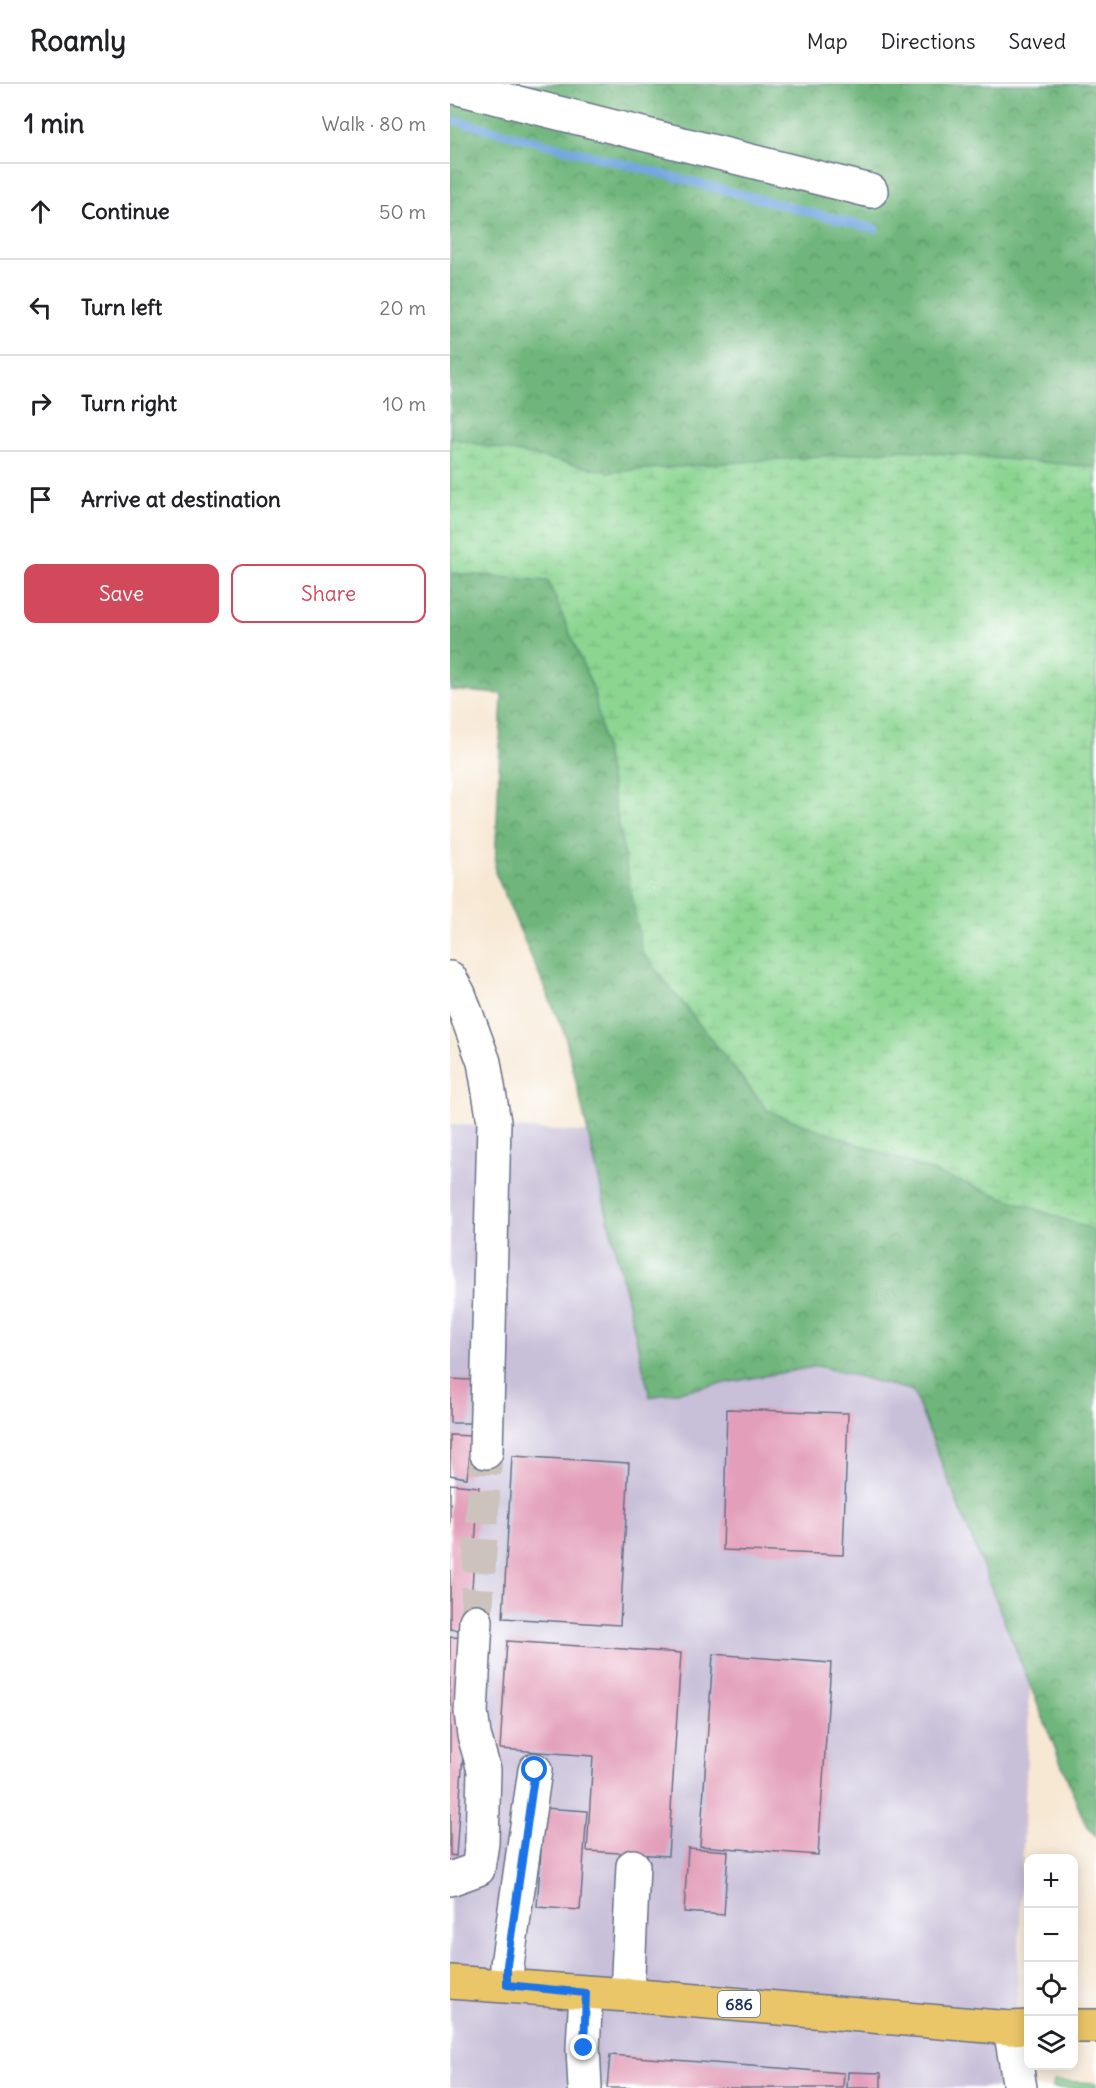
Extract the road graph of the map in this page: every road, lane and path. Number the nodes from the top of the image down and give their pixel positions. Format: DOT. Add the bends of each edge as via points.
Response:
graph roads {
  1 [pos="450,86"];
  2 [pos="872,191"];
  3 [pos="450,978"];
  4 [pos="486,1452"];
  5 [pos="477,1621"];
  6 [pos="535,1770"];
  7 [pos="633,1866"];
  8 [pos="450,1879"];
  9 [pos="450,1982"];
  10 [pos="507,1985"];
  11 [pos="586,1993"];
  12 [pos="627,1995"];
  13 [pos="1078,2026"];
  14 [pos="1096,2026"];
  15 [pos="1020,2028"];
  16 [pos="585,2088"];
  17 [pos="1020,2088"];
  1 -- 2 [label="street"];
  3 -- 4 [label="street" via="484,1062 494,1122"];
  5 -- 8 [label="street" via="471,1712 484,1770 482,1843 477,1869"];
  6 -- 10 [label="street"];
  7 -- 12 [label="street"];
  9 -- 10 [label="main road, 686"];
  10 -- 11 [label="main road, 686"];
  11 -- 12 [label="main road, 686"];
  11 -- 16 [label="street"];
  12 -- 15 [label="main road, 686"];
  13 -- 14 [label="main road"];
  15 -- 17 [label="street"];
}
